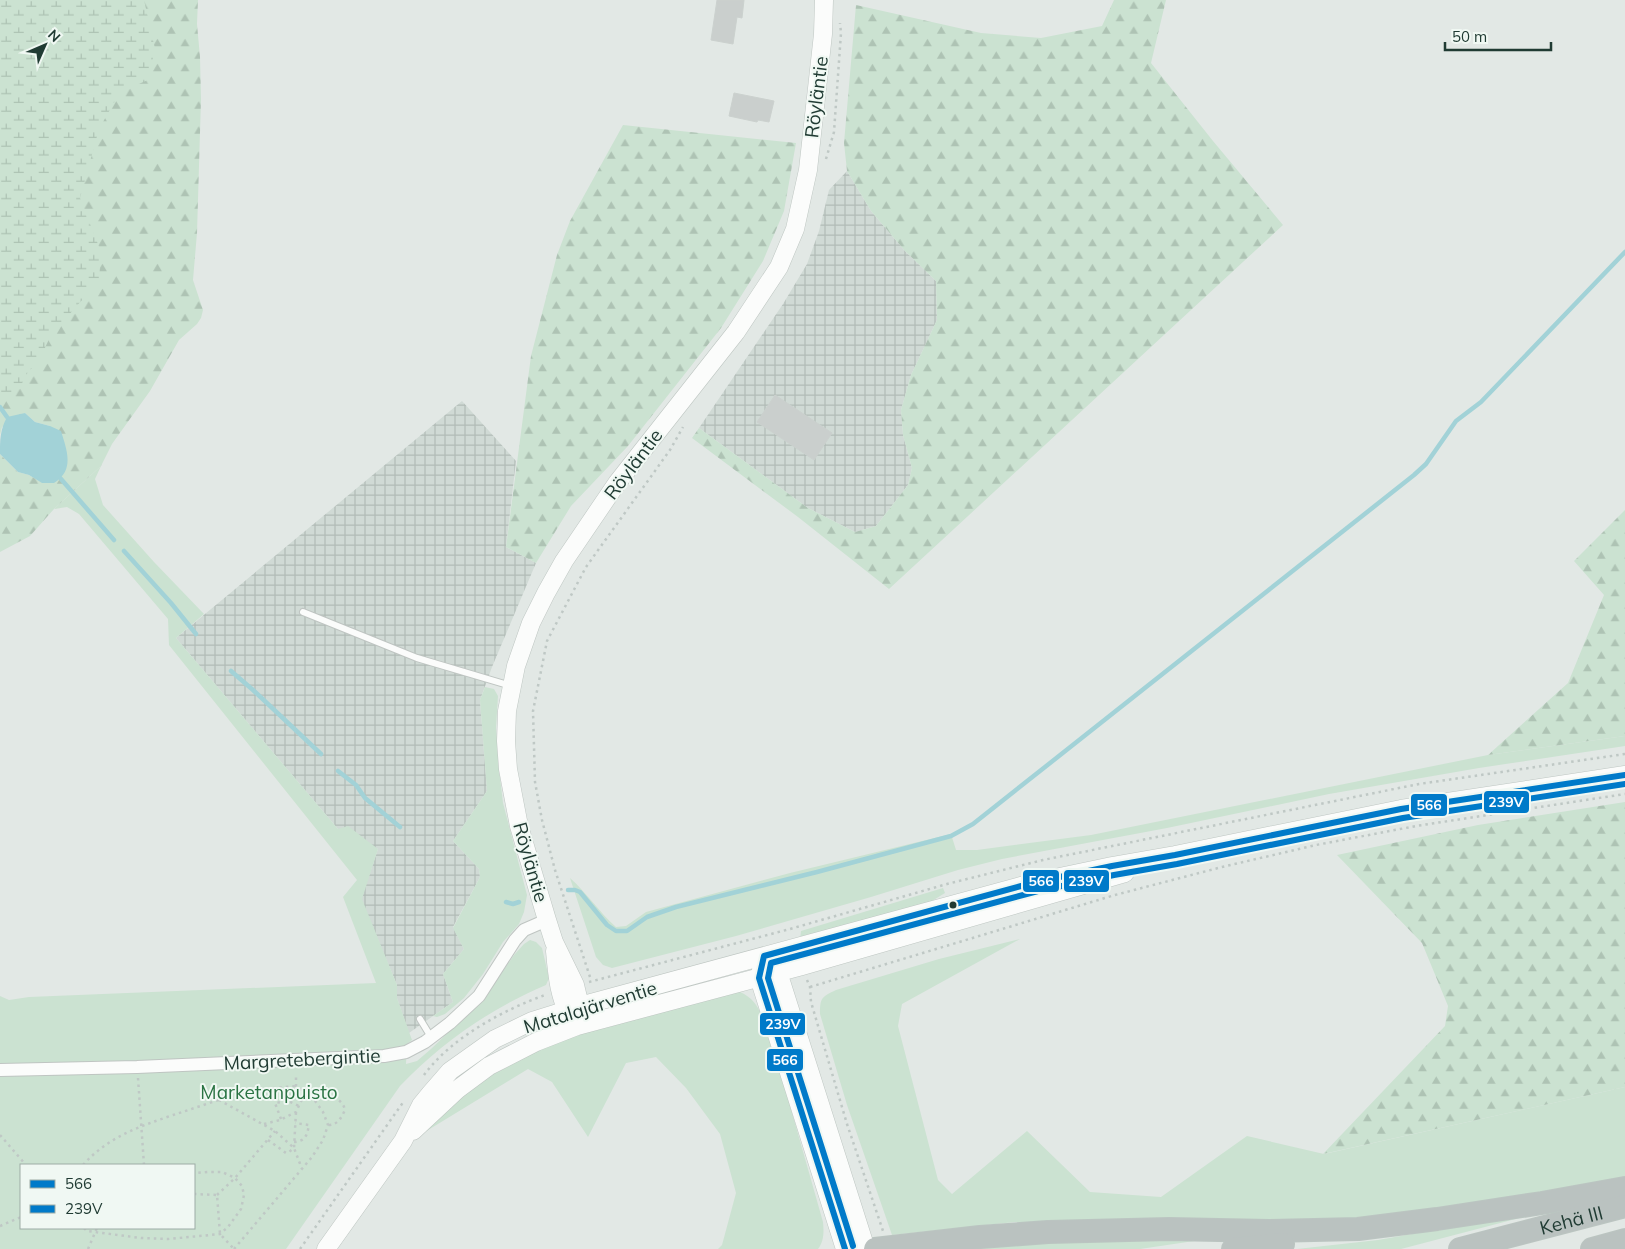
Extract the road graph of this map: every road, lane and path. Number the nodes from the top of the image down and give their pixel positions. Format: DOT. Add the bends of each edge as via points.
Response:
graph roads {
  1 [pos="824,0"];
  2 [pos="839,14"];
  3 [pos="824,166"];
  4 [pos="686,420"];
  5 [pos="303,612"];
  6 [pos="512,687"];
  7 [pos="1625,754"];
  8 [pos="1625,775"];
  9 [pos="1625,794"];
  10 [pos="1175,855"];
  11 [pos="547,920"];
  12 [pos="764,956"];
  13 [pos="778,972"];
  14 [pos="759,978"];
  15 [pos="573,1008"];
  16 [pos="420,1019"];
  17 [pos="577,1026"];
  18 [pos="431,1037"];
  19 [pos="297,1059"];
  20 [pos="137,1067"];
  21 [pos="0,1070"];
  22 [pos="296,1086"];
  23 [pos="306,1093"];
  24 [pos="219,1100"];
  25 [pos="314,1100"];
  26 [pos="299,1106"];
  27 [pos="296,1112"];
  28 [pos="281,1119"];
  29 [pos="295,1123"];
  30 [pos="262,1124"];
  31 [pos="328,1125"];
  32 [pos="142,1126"];
  33 [pos="275,1130"];
  34 [pos="0,1134"];
  35 [pos="267,1139"];
  36 [pos="403,1141"];
  37 [pos="294,1142"];
  38 [pos="294,1148"];
  39 [pos="25,1164"];
  40 [pos="84,1164"];
  41 [pos="144,1164"];
  42 [pos="302,1169"];
  43 [pos="195,1173"];
  44 [pos="235,1178"];
  45 [pos="1625,1188"];
  46 [pos="195,1194"];
  47 [pos="217,1195"];
  48 [pos="1625,1206"];
  49 [pos="20,1217"];
  50 [pos="0,1226"];
  51 [pos="85,1229"];
  52 [pos="96,1229"];
  53 [pos="1358,1229"];
  54 [pos="94,1232"];
  55 [pos="220,1234"];
  56 [pos="1625,1240"];
  57 [pos="881,1248"];
  58 [pos="88,1249"];
  59 [pos="326,1249"];
  60 [pos="845,1249"];
  61 [pos="866,1249"];
  62 [pos="1233,1249"];
  63 [pos="1460,1249"];
  64 [pos="1592,1249"];
  1 -- 6 [label="main road, Röyläntie" via="808,170 795,229 779,267 736,332 617,483 564,561 531,623"];
  2 -- 3 [label="path" via="841,33 834,132"];
  4 -- 7 [label="path" via="670,450 582,576 547,641 533,711 535,782 542,820 591,981 1043,860 1418,784"];
  5 -- 6 [label="lane" via="417,658"];
  6 -- 11 [label="main road, Röyläntie" via="507,711 508,769 519,826"];
  8 -- 10 [label="main road" via="1401,809"];
  9 -- 57 [label="path" via="1416,826 1222,867 1115,895 810,987 811,1002"];
  10 -- 12 [label="main road, Matalajärventie" via="1036,882"];
  10 -- 13 [label="main road, Matalajärventie" via="1117,876"];
  11 -- 15 [label="main road, Röyläntie" via="573,980"];
  11 -- 18 [label="street, Margretebergintie" via="524,930 479,996"];
  12 -- 13 [label="main road"];
  12 -- 14 [label="main road"];
  12 -- 15 [label="main road, Matalajärventie"];
  13 -- 14 [label="main road, Matalajärventie"];
  13 -- 61 [label="main road"];
  14 -- 17 [label="main road, Matalajärventie"];
  14 -- 60 [label="main road"];
  15 -- 17 [label="main road, Röyläntie"];
  15 -- 36 [label="main road, Matalajärventie" via="532,1021 495,1039 450,1071 421,1105"];
  16 -- 18 [label="lane"];
  17 -- 36 [label="main road, Matalajärventie" via="489,1066 458,1089"];
  18 -- 19 [label="street, Margretebergintie" via="406,1052 384,1056"];
  19 -- 20 [label="street, Margretebergintie"];
  19 -- 22 [label="path"];
  20 -- 21 [label="street, Margretebergintie"];
  20 -- 32 [label="path"];
  22 -- 23 [label="path"];
  22 -- 24 [label="path" via="256,1090"];
  23 -- 25 [label="path"];
  23 -- 26 [label="path"];
  24 -- 30 [label="path"];
  24 -- 32 [label="path"];
  25 -- 31 [label="path"];
  25 -- 31 [label="path" via="330,1097 344,1106 338,1122"];
  26 -- 27 [label="path"];
  26 -- 28 [label="path" via="288,1100 275,1103"];
  27 -- 28 [label="path"];
  27 -- 29 [label="path"];
  28 -- 30 [label="path"];
  29 -- 37 [label="path"];
  29 -- 37 [label="path" via="309,1124 306,1138"];
  30 -- 33 [label="path"];
  31 -- 42 [label="path" via="323,1140"];
  32 -- 40 [label="path" via="103,1146"];
  32 -- 41 [label="path"];
  33 -- 35 [label="path"];
  33 -- 38 [label="path"];
  34 -- 39 [label="path"];
  35 -- 38 [label="path" via="286,1153"];
  35 -- 44 [label="path"];
  36 -- 59 [label="main road, Matalajärventie"];
  37 -- 38 [label="path"];
  38 -- 42 [label="path"];
  42 -- 55 [label="path" via="234,1249"];
  43 -- 44 [label="path" via="222,1172"];
  44 -- 47 [label="path"];
  44 -- 55 [label="path" via="244,1195 240,1209"];
  45 -- 53 [label="highway"];
  46 -- 47 [label="path"];
  47 -- 55 [label="path"];
  48 -- 63 [label="highway, Kehä III"];
  49 -- 50 [label="path"];
  51 -- 54 [label="path"];
  52 -- 54 [label="path"];
  53 -- 57 [label="highway" via="1048,1232 980,1236"];
  53 -- 62 [label="highway" via="1303,1241"];
  54 -- 55 [label="path" via="168,1239"];
  54 -- 58 [label="path"];
  56 -- 64 [label="highway, Kehä III"];
}
